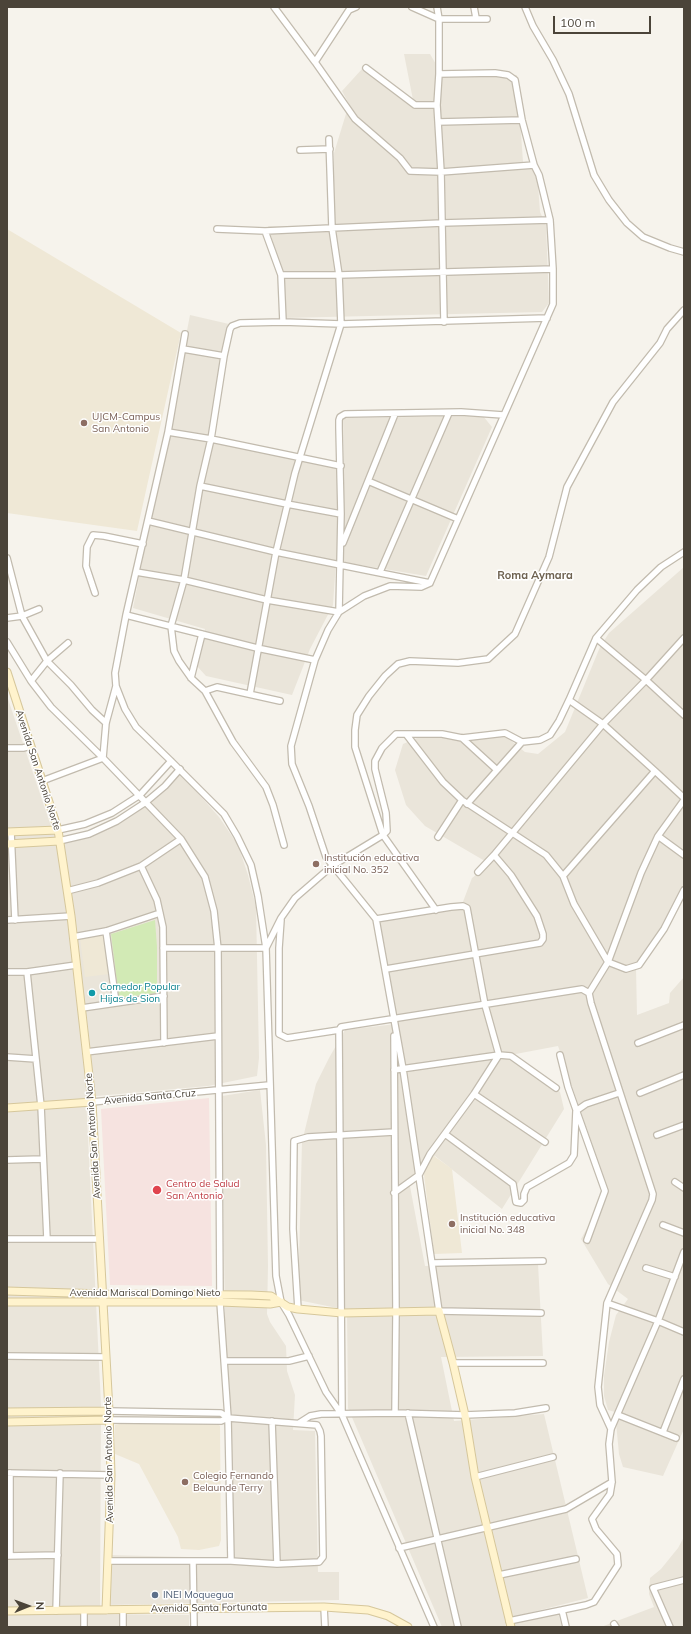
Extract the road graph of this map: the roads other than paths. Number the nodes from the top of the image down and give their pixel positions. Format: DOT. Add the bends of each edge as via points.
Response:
graph roads {
  1 [pos="274,7"];
  2 [pos="343,7"];
  3 [pos="356,7"];
  4 [pos="412,7"];
  5 [pos="437,7"];
  6 [pos="474,7"];
  7 [pos="525,7"];
  8 [pos="349,10"];
  9 [pos="476,18"];
  10 [pos="439,19"];
  11 [pos="487,19"];
  12 [pos="316,62"];
  13 [pos="366,68"];
  14 [pos="439,74"];
  15 [pos="438,105"];
  16 [pos="522,120"];
  17 [pos="438,122"];
  18 [pos="329,139"];
  19 [pos="330,149"];
  20 [pos="300,150"];
  21 [pos="534,165"];
  22 [pos="441,172"];
  23 [pos="550,220"];
  24 [pos="442,223"];
  25 [pos="332,228"];
  26 [pos="217,229"];
  27 [pos="265,231"];
  28 [pos="684,252"];
  29 [pos="553,269"];
  30 [pos="443,272"];
  31 [pos="281,275"];
  32 [pos="339,276"];
  33 [pos="684,310"];
  34 [pos="547,318"];
  35 [pos="283,322"];
  36 [pos="444,322"];
  37 [pos="341,324"];
  38 [pos="185,334"];
  39 [pos="183,348"];
  40 [pos="224,356"];
  41 [pos="449,413"];
  42 [pos="395,414"];
  43 [pos="503,415"];
  44 [pos="168,432"];
  45 [pos="211,439"];
  46 [pos="299,457"];
  47 [pos="341,466"];
  48 [pos="368,481"];
  49 [pos="200,486"];
  50 [pos="413,499"];
  51 [pos="287,504"];
  52 [pos="341,514"];
  53 [pos="458,519"];
  54 [pos="148,521"];
  55 [pos="192,532"];
  56 [pos="143,544"];
  57 [pos="341,547"];
  58 [pos="276,552"];
  59 [pos="684,552"];
  60 [pos="7,558"];
  61 [pos="340,565"];
  62 [pos="136,572"];
  63 [pos="380,572"];
  64 [pos="184,580"];
  65 [pos="430,583"];
  66 [pos="95,593"];
  67 [pos="267,600"];
  68 [pos="39,609"];
  69 [pos="339,612"];
  70 [pos="126,615"];
  71 [pos="22,616"];
  72 [pos="7,618"];
  73 [pos="171,626"];
  74 [pos="202,634"];
  75 [pos="596,638"];
  76 [pos="684,638"];
  77 [pos="7,642"];
  78 [pos="68,643"];
  79 [pos="257,648"];
  80 [pos="315,660"];
  81 [pos="47,661"];
  82 [pos="7,672"];
  83 [pos="191,678"];
  84 [pos="646,680"];
  85 [pos="31,681"];
  86 [pos="116,686"];
  87 [pos="9,691"];
  88 [pos="205,691"];
  89 [pos="250,694"];
  90 [pos="569,700"];
  91 [pos="280,701"];
  92 [pos="684,715"];
  93 [pos="106,723"];
  94 [pos="603,724"];
  95 [pos="406,734"];
  96 [pos="462,738"];
  97 [pos="522,742"];
  98 [pos="31,746"];
  99 [pos="7,748"];
  100 [pos="103,758"];
  101 [pos="171,761"];
  102 [pos="180,769"];
  103 [pos="497,770"];
  104 [pos="655,771"];
  105 [pos="42,781"];
  106 [pos="140,795"];
  107 [pos="684,799"];
  108 [pos="462,800"];
  109 [pos="146,802"];
  110 [pos="467,804"];
  111 [pos="58,830"];
  112 [pos="9,832"];
  113 [pos="511,833"];
  114 [pos="382,835"];
  115 [pos="658,836"];
  116 [pos="438,837"];
  117 [pos="181,839"];
  118 [pos="59,841"];
  119 [pos="9,845"];
  120 [pos="284,845"];
  121 [pos="494,855"];
  122 [pos="684,855"];
  123 [pos="141,866"];
  124 [pos="332,866"];
  125 [pos="478,872"];
  126 [pos="563,876"];
  127 [pos="684,890"];
  128 [pos="67,891"];
  129 [pos="436,910"];
  130 [pos="160,913"];
  131 [pos="71,916"];
  132 [pos="281,918"];
  133 [pos="376,919"];
  134 [pos="7,920"];
  135 [pos="15,920"];
  136 [pos="106,931"];
  137 [pos="73,937"];
  138 [pos="163,948"];
  139 [pos="266,948"];
  140 [pos="218,949"];
  141 [pos="475,953"];
  142 [pos="608,962"];
  143 [pos="76,965"];
  144 [pos="386,968"];
  145 [pos="7,972"];
  146 [pos="27,972"];
  147 [pos="590,993"];
  148 [pos="164,996"];
  149 [pos="116,1003"];
  150 [pos="485,1005"];
  151 [pos="82,1008"];
  152 [pos="393,1020"];
  153 [pos="684,1024"];
  154 [pos="339,1030"];
  155 [pos="218,1036"];
  156 [pos="164,1043"];
  157 [pos="638,1043"];
  158 [pos="86,1052"];
  159 [pos="499,1055"];
  160 [pos="560,1055"];
  161 [pos="7,1057"];
  162 [pos="36,1059"];
  163 [pos="403,1069"];
  164 [pos="394,1070"];
  165 [pos="684,1075"];
  166 [pos="269,1085"];
  167 [pos="556,1088"];
  168 [pos="219,1091"];
  169 [pos="619,1093"];
  170 [pos="640,1093"];
  171 [pos="474,1094"];
  172 [pos="92,1102"];
  173 [pos="41,1106"];
  174 [pos="7,1108"];
  175 [pos="576,1111"];
  176 [pos="684,1125"];
  177 [pos="394,1132"];
  178 [pos="340,1134"];
  179 [pos="445,1134"];
  180 [pos="657,1135"];
  181 [pos="545,1142"];
  182 [pos="42,1159"];
  183 [pos="7,1160"];
  184 [pos="419,1175"];
  185 [pos="675,1182"];
  186 [pos="684,1188"];
  187 [pos="394,1193"];
  188 [pos="663,1225"];
  189 [pos="684,1233"];
  190 [pos="7,1239"];
  191 [pos="46,1239"];
  192 [pos="100,1239"];
  193 [pos="587,1240"];
  194 [pos="684,1252"];
  195 [pos="543,1261"];
  196 [pos="432,1263"];
  197 [pos="646,1268"];
  198 [pos="675,1277"];
  199 [pos="7,1291"];
  200 [pos="102,1294"];
  201 [pos="220,1294"];
  202 [pos="7,1302"];
  203 [pos="103,1302"];
  204 [pos="220,1302"];
  205 [pos="281,1302"];
  206 [pos="606,1303"];
  207 [pos="298,1309"];
  208 [pos="439,1311"];
  209 [pos="342,1313"];
  210 [pos="396,1313"];
  211 [pos="541,1313"];
  212 [pos="658,1321"];
  213 [pos="684,1332"];
  214 [pos="7,1356"];
  215 [pos="309,1356"];
  216 [pos="105,1357"];
  217 [pos="224,1361"];
  218 [pos="453,1362"];
  219 [pos="543,1363"];
  220 [pos="684,1379"];
  221 [pos="546,1408"];
  222 [pos="109,1411"];
  223 [pos="7,1412"];
  224 [pos="395,1413"];
  225 [pos="408,1413"];
  226 [pos="342,1415"];
  227 [pos="465,1415"];
  228 [pos="618,1415"];
  229 [pos="228,1418"];
  230 [pos="109,1420"];
  231 [pos="272,1421"];
  232 [pos="7,1422"];
  233 [pos="299,1423"];
  234 [pos="611,1429"];
  235 [pos="663,1432"];
  236 [pos="676,1438"];
  237 [pos="553,1457"];
  238 [pos="9,1473"];
  239 [pos="60,1473"];
  240 [pos="111,1474"];
  241 [pos="475,1477"];
  242 [pos="612,1482"];
  243 [pos="488,1526"];
  244 [pos="436,1539"];
  245 [pos="399,1548"];
  246 [pos="58,1555"];
  247 [pos="8,1556"];
  248 [pos="576,1558"];
  249 [pos="108,1560"];
  250 [pos="193,1561"];
  251 [pos="231,1561"];
  252 [pos="277,1564"];
  253 [pos="499,1575"];
  254 [pos="684,1580"];
  255 [pos="324,1607"];
  256 [pos="194,1608"];
  257 [pos="106,1610"];
  258 [pos="123,1610"];
  259 [pos="562,1610"];
  260 [pos="7,1611"];
  261 [pos="56,1611"];
  262 [pos="84,1611"];
  263 [pos="510,1624"];
  264 [pos="84,1627"];
  265 [pos="123,1627"];
  266 [pos="194,1627"];
  267 [pos="325,1627"];
  268 [pos="408,1627"];
  269 [pos="434,1627"];
  270 [pos="458,1627"];
  271 [pos="566,1627"];
  272 [pos="670,1627"];
  1 -- 12 [label="street"];
  2 -- 8 [label="street"];
  3 -- 8 [label="street"];
  4 -- 10 [label="street"];
  5 -- 10 [label="street"];
  6 -- 9 [label="street"];
  7 -- 28 [label="street" via="569,94 594,175 609,200 627,223 643,237"];
  8 -- 12 [label="street"];
  9 -- 10 [label="street"];
  9 -- 11 [label="street"];
  10 -- 14 [label="street"];
  12 -- 22 [label="street" via="355,119 400,158 410,171"];
  13 -- 15 [label="street" via="415,105"];
  14 -- 15 [label="street"];
  14 -- 16 [label="street" via="508,75 515,80"];
  15 -- 17 [label="street"];
  16 -- 17 [label="street"];
  16 -- 21 [label="street"];
  17 -- 22 [label="street"];
  18 -- 19 [label="street"];
  19 -- 20 [label="street"];
  19 -- 25 [label="street"];
  21 -- 22 [label="street"];
  21 -- 23 [label="street" via="539,175"];
  22 -- 24 [label="street"];
  23 -- 24 [label="street"];
  23 -- 29 [label="street"];
  24 -- 25 [label="street"];
  24 -- 30 [label="street"];
  25 -- 27 [label="street"];
  25 -- 32 [label="street"];
  26 -- 27 [label="street"];
  27 -- 31 [label="street"];
  29 -- 30 [label="street"];
  29 -- 34 [label="street" via="553,304"];
  30 -- 32 [label="street"];
  30 -- 36 [label="street"];
  31 -- 32 [label="street"];
  31 -- 35 [label="street"];
  32 -- 37 [label="street"];
  33 -- 114 [label="street" via="612,402 567,486 549,557 514,634 488,659 458,663 410,661 398,664 368,696 358,715 355,747"];
  34 -- 36 [label="street"];
  34 -- 43 [label="street"];
  35 -- 37 [label="street"];
  35 -- 40 [label="street" via="240,323 232,326"];
  36 -- 37 [label="street"];
  37 -- 46 [label="street"];
  38 -- 39 [label="street"];
  39 -- 40 [label="street"];
  39 -- 44 [label="street"];
  40 -- 45 [label="street"];
  41 -- 42 [label="street"];
  41 -- 43 [label="street"];
  41 -- 50 [label="street"];
  42 -- 47 [label="street" via="345,414 340,417 338,428"];
  42 -- 48 [label="street"];
  43 -- 53 [label="street"];
  44 -- 45 [label="street"];
  44 -- 54 [label="street"];
  45 -- 46 [label="street"];
  45 -- 49 [label="street"];
  46 -- 47 [label="street"];
  46 -- 51 [label="street"];
  47 -- 52 [label="street"];
  48 -- 50 [label="street"];
  48 -- 57 [label="street"];
  49 -- 51 [label="street"];
  49 -- 55 [label="street"];
  50 -- 53 [label="street"];
  50 -- 63 [label="street"];
  51 -- 52 [label="street"];
  51 -- 58 [label="street"];
  52 -- 57 [label="street"];
  53 -- 65 [label="street"];
  54 -- 55 [label="street"];
  54 -- 56 [label="street"];
  55 -- 58 [label="street"];
  55 -- 64 [label="street"];
  56 -- 62 [label="street"];
  56 -- 66 [label="street" via="93,535 87,547 86,566"];
  57 -- 61 [label="street"];
  58 -- 61 [label="street"];
  58 -- 67 [label="street"];
  59 -- 75 [label="street" via="661,567 637,590"];
  60 -- 71 [label="street"];
  61 -- 63 [label="street"];
  61 -- 69 [label="street"];
  62 -- 64 [label="street"];
  62 -- 70 [label="street"];
  63 -- 65 [label="street"];
  64 -- 67 [label="street"];
  64 -- 73 [label="street"];
  65 -- 69 [label="street" via="421,587 390,586 377,590"];
  67 -- 69 [label="street"];
  67 -- 79 [label="street"];
  68 -- 71 [label="street"];
  69 -- 80 [label="street"];
  70 -- 73 [label="street"];
  70 -- 86 [label="street" via="115,673"];
  71 -- 72 [label="street"];
  71 -- 81 [label="street"];
  73 -- 74 [label="street"];
  73 -- 83 [label="street" via="174,651"];
  74 -- 79 [label="street"];
  74 -- 83 [label="street"];
  75 -- 84 [label="street"];
  75 -- 90 [label="street"];
  76 -- 84 [label="street"];
  77 -- 85 [label="street"];
  78 -- 81 [label="street"];
  79 -- 80 [label="street"];
  79 -- 89 [label="street"];
  80 -- 124 [label="street" via="291,746 292,764 310,806 326,857"];
  81 -- 85 [label="street"];
  81 -- 93 [label="street"];
  82 -- 87 [label="street, Avenida San Antonio Norte"];
  83 -- 88 [label="street"];
  84 -- 92 [label="street"];
  84 -- 94 [label="street"];
  85 -- 100 [label="street" via="51,706"];
  86 -- 93 [label="street"];
  86 -- 101 [label="street" via="136,727"];
  87 -- 98 [label="street, Avenida San Antonio Norte"];
  88 -- 89 [label="street" via="217,687"];
  88 -- 120 [label="street" via="233,742 266,788"];
  89 -- 91 [label="street"];
  90 -- 94 [label="street"];
  90 -- 97 [label="street" via="550,735 540,740"];
  93 -- 100 [label="street"];
  94 -- 104 [label="street"];
  94 -- 113 [label="street"];
  95 -- 96 [label="street" via="442,734"];
  95 -- 108 [label="street" via="443,782"];
  95 -- 114 [label="street" via="396,734 382,748 375,760 386,813 387,831"];
  96 -- 97 [label="street" via="505,733"];
  96 -- 103 [label="street"];
  97 -- 103 [label="street"];
  98 -- 99 [label="street"];
  98 -- 105 [label="street, Avenida San Antonio Norte"];
  100 -- 105 [label="street"];
  100 -- 106 [label="street"];
  101 -- 102 [label="street"];
  101 -- 106 [label="street"];
  102 -- 109 [label="street"];
  102 -- 139 [label="street" via="224,814 251,865"];
  103 -- 110 [label="street"];
  104 -- 107 [label="street"];
  104 -- 126 [label="street"];
  105 -- 111 [label="street, Avenida San Antonio Norte"];
  106 -- 109 [label="street"];
  106 -- 111 [label="street" via="112,813 84,824"];
  107 -- 115 [label="street"];
  108 -- 110 [label="street"];
  108 -- 116 [label="street"];
  109 -- 117 [label="street"];
  109 -- 118 [label="street" via="117,821 89,834"];
  110 -- 113 [label="street"];
  111 -- 112 [label="street"];
  111 -- 118 [label="street, Avenida San Antonio Norte"];
  112 -- 119 [label="street"];
  113 -- 121 [label="street"];
  113 -- 126 [label="street" via="546,855"];
  114 -- 124 [label="street"];
  114 -- 129 [label="street"];
  115 -- 122 [label="street"];
  115 -- 142 [label="street" via="641,873"];
  117 -- 123 [label="street"];
  117 -- 140 [label="street" via="205,877 214,911"];
  118 -- 119 [label="street"];
  118 -- 128 [label="street, Avenida San Antonio Norte"];
  119 -- 135 [label="street"];
  121 -- 125 [label="street"];
  121 -- 141 [label="street" via="511,875 536,916 543,939 540,943"];
  123 -- 128 [label="street" via="98,883"];
  123 -- 130 [label="street" via="157,900"];
  124 -- 132 [label="street" via="295,898"];
  124 -- 133 [label="street"];
  126 -- 142 [label="street" via="574,904"];
  127 -- 142 [label="street" via="664,930 639,964 626,969"];
  128 -- 131 [label="street, Avenida San Antonio Norte"];
  129 -- 133 [label="street"];
  129 -- 141 [label="street" via="463,906 467,908"];
  130 -- 136 [label="street"];
  130 -- 138 [label="street"];
  131 -- 135 [label="street"];
  131 -- 137 [label="street, Avenida San Antonio Norte"];
  132 -- 139 [label="street"];
  132 -- 154 [label="street" via="279,1034 287,1038"];
  133 -- 144 [label="street"];
  134 -- 135 [label="street"];
  136 -- 137 [label="street"];
  136 -- 149 [label="street"];
  137 -- 143 [label="street, Avenida San Antonio Norte"];
  138 -- 140 [label="street"];
  138 -- 148 [label="street"];
  139 -- 140 [label="street"];
  139 -- 166 [label="street"];
  140 -- 155 [label="street"];
  141 -- 144 [label="street"];
  141 -- 150 [label="street"];
  142 -- 147 [label="street"];
  143 -- 146 [label="street"];
  143 -- 151 [label="street, Avenida San Antonio Norte"];
  144 -- 152 [label="street"];
  145 -- 146 [label="street"];
  146 -- 162 [label="street"];
  147 -- 150 [label="street" via="582,989"];
  147 -- 169 [label="street"];
  148 -- 149 [label="street"];
  148 -- 156 [label="street"];
  149 -- 151 [label="street"];
  150 -- 152 [label="street"];
  150 -- 159 [label="street"];
  151 -- 158 [label="street, Avenida San Antonio Norte"];
  152 -- 154 [label="street" via="341,1027"];
  152 -- 163 [label="street"];
  152 -- 164 [label="street"];
  153 -- 157 [label="street"];
  154 -- 178 [label="street"];
  155 -- 156 [label="street"];
  155 -- 168 [label="street"];
  156 -- 158 [label="street"];
  158 -- 172 [label="street, Avenida San Antonio Norte"];
  159 -- 163 [label="street"];
  159 -- 167 [label="street" via="511,1056"];
  159 -- 171 [label="street"];
  160 -- 175 [label="street"];
  161 -- 162 [label="street"];
  162 -- 173 [label="street"];
  163 -- 164 [label="street"];
  163 -- 184 [label="street"];
  164 -- 177 [label="street"];
  165 -- 170 [label="street"];
  166 -- 168 [label="street, Avenida Santa Cruz"];
  166 -- 205 [label="street" via="276,1276"];
  168 -- 172 [label="street, Avenida Santa Cruz"];
  168 -- 201 [label="street"];
  169 -- 175 [label="street" via="586,1104"];
  169 -- 206 [label="street" via="653,1194"];
  171 -- 179 [label="street"];
  171 -- 181 [label="street"];
  172 -- 173 [label="street, Avenida Santa Cruz"];
  172 -- 192 [label="street, Avenida San Antonio Norte"];
  173 -- 174 [label="street, Avenida Santa Cruz"];
  173 -- 182 [label="street"];
  175 -- 179 [label="street" via="574,1155 569,1163 527,1187 521,1203 516,1202 513,1184"];
  175 -- 193 [label="street" via="605,1191"];
  176 -- 180 [label="street"];
  177 -- 178 [label="street"];
  177 -- 187 [label="street"];
  178 -- 207 [label="street" via="308,1137 294,1140 293,1144 293,1230"];
  178 -- 209 [label="street"];
  179 -- 184 [label="street"];
  182 -- 183 [label="street"];
  182 -- 191 [label="street"];
  184 -- 187 [label="street"];
  184 -- 196 [label="street"];
  185 -- 186 [label="street"];
  187 -- 210 [label="street"];
  188 -- 189 [label="street"];
  190 -- 191 [label="street"];
  191 -- 192 [label="street"];
  192 -- 200 [label="street, Avenida San Antonio Norte"];
  194 -- 198 [label="street"];
  195 -- 196 [label="street"];
  196 -- 208 [label="street"];
  197 -- 198 [label="street"];
  198 -- 212 [label="street"];
  199 -- 200 [label="street, Avenida Mariscal Domingo Nieto"];
  200 -- 201 [label="street, Avenida Mariscal Domingo Nieto"];
  200 -- 203 [label="street, Avenida San Antonio Norte"];
  201 -- 204 [label="street"];
  201 -- 205 [label="street, Avenida Mariscal Domingo Nieto" via="266,1295"];
  202 -- 203 [label="street, Avenida Mariscal Domingo Nieto"];
  203 -- 204 [label="street, Avenida Mariscal Domingo Nieto"];
  203 -- 216 [label="street, Avenida San Antonio Norte"];
  204 -- 205 [label="street, Avenida Mariscal Domingo Nieto"];
  204 -- 217 [label="street"];
  205 -- 207 [label="street, Avenida Mariscal Domingo Nieto"];
  205 -- 215 [label="street"];
  206 -- 212 [label="street"];
  206 -- 234 [label="street" via="598,1386 600,1406"];
  207 -- 209 [label="street, Avenida Mariscal Domingo Nieto"];
  208 -- 210 [label="street, Avenida Mariscal Domingo Nieto"];
  208 -- 211 [label="street, Avenida Mariscal Domingo Nieto"];
  208 -- 218 [label="street"];
  209 -- 210 [label="street, Avenida Mariscal Domingo Nieto"];
  209 -- 226 [label="street"];
  210 -- 224 [label="street"];
  212 -- 213 [label="street"];
  212 -- 228 [label="street"];
  214 -- 216 [label="street"];
  215 -- 217 [label="street" via="289,1361"];
  215 -- 226 [label="street" via="326,1392"];
  216 -- 222 [label="street, Avenida San Antonio Norte"];
  217 -- 229 [label="street"];
  218 -- 219 [label="street"];
  218 -- 227 [label="street"];
  220 -- 235 [label="street"];
  221 -- 227 [label="street" via="515,1413"];
  222 -- 223 [label="street"];
  222 -- 229 [label="street" via="221,1413"];
  222 -- 230 [label="street, Avenida San Antonio Norte"];
  224 -- 225 [label="street"];
  224 -- 226 [label="street"];
  225 -- 227 [label="street"];
  225 -- 244 [label="street"];
  226 -- 233 [label="street" via="310,1416"];
  226 -- 245 [label="street"];
  227 -- 241 [label="street"];
  228 -- 234 [label="street"];
  228 -- 235 [label="street"];
  229 -- 230 [label="street" via="221,1421"];
  229 -- 231 [label="street"];
  229 -- 251 [label="street"];
  230 -- 232 [label="street"];
  230 -- 240 [label="street, Avenida San Antonio Norte"];
  231 -- 233 [label="street"];
  231 -- 252 [label="street"];
  233 -- 252 [label="street" via="317,1425 320,1430 323,1557 318,1562"];
  234 -- 242 [label="street" via="609,1444"];
  235 -- 236 [label="street"];
  237 -- 241 [label="street"];
  238 -- 239 [label="street"];
  238 -- 247 [label="street"];
  239 -- 240 [label="street"];
  239 -- 246 [label="street"];
  240 -- 249 [label="street, Avenida San Antonio Norte"];
  241 -- 243 [label="street"];
  242 -- 243 [label="street" via="566,1509"];
  242 -- 259 [label="street" via="610,1494 592,1519 596,1529 617,1554 618,1566 594,1602"];
  243 -- 244 [label="street"];
  243 -- 253 [label="street"];
  244 -- 245 [label="street"];
  244 -- 270 [label="street"];
  245 -- 269 [label="street"];
  246 -- 247 [label="street"];
  246 -- 261 [label="street"];
  248 -- 253 [label="street"];
  249 -- 250 [label="street"];
  249 -- 257 [label="street, Avenida San Antonio Norte"];
  250 -- 251 [label="street"];
  250 -- 256 [label="street"];
  251 -- 252 [label="street"];
  253 -- 263 [label="street"];
  254 -- 272 [label="street" via="653,1588"];
  255 -- 256 [label="street, Avenida Santa Fortunata"];
  255 -- 267 [label="street"];
  255 -- 268 [label="street, Avenida Santa Fortunata" via="368,1610 388,1616"];
  256 -- 258 [label="street, Avenida Santa Fortunata"];
  256 -- 266 [label="street"];
  257 -- 258 [label="street, Avenida Santa Fortunata"];
  257 -- 262 [label="street, Avenida Santa Fortunata"];
  258 -- 265 [label="street"];
  259 -- 263 [label="street"];
  259 -- 271 [label="street"];
  260 -- 261 [label="street, Avenida Santa Fortunata"];
  261 -- 262 [label="street, Avenida Santa Fortunata"];
  262 -- 264 [label="street"];
}
